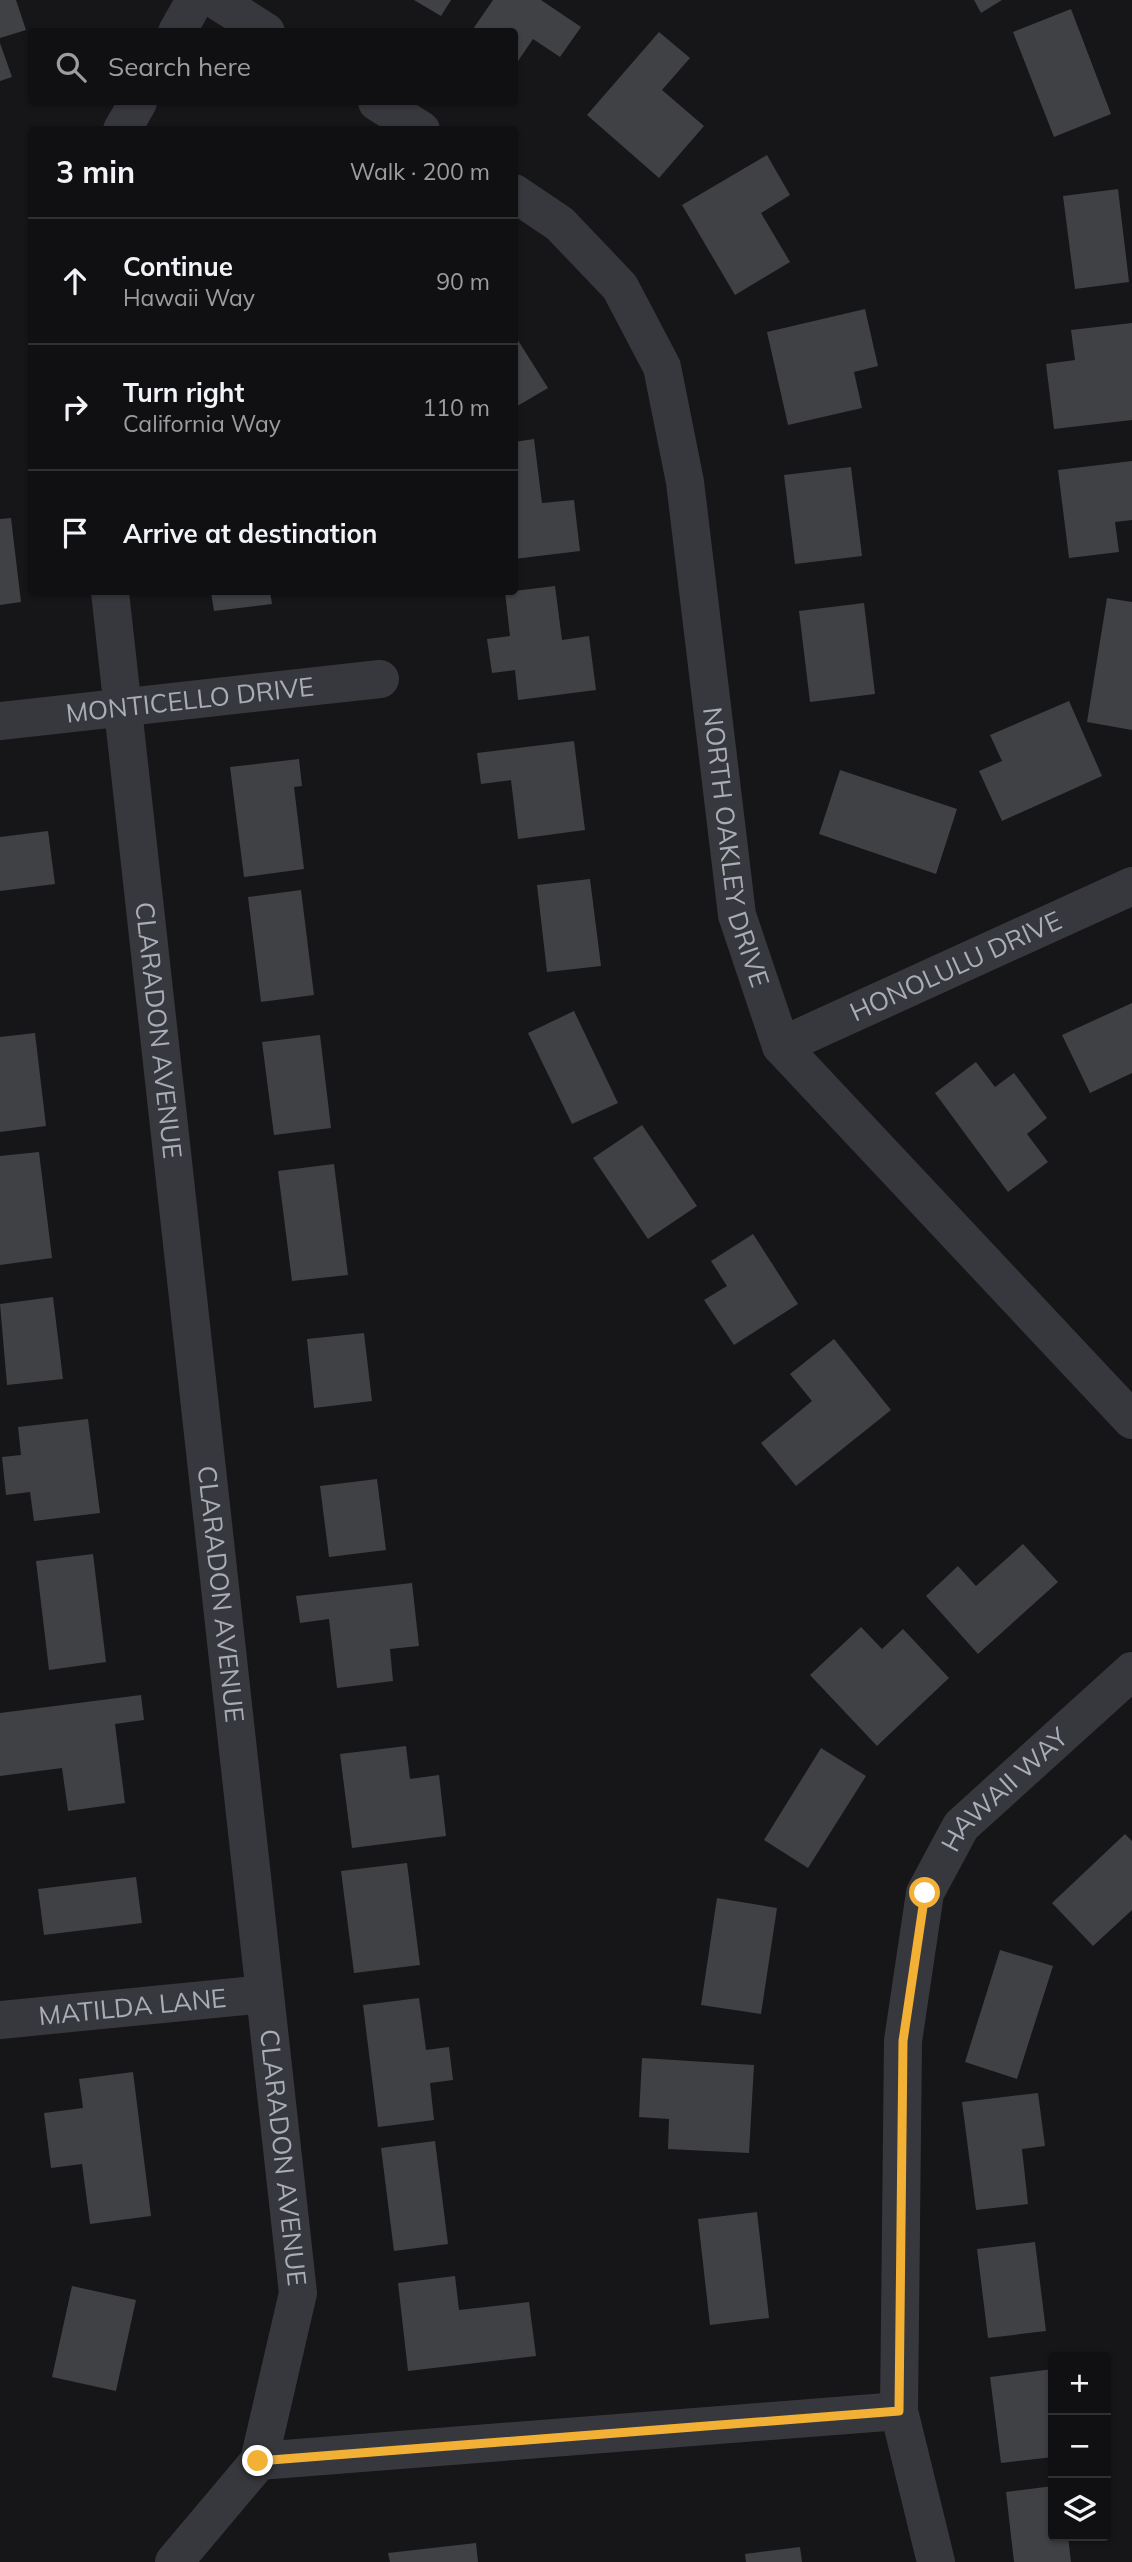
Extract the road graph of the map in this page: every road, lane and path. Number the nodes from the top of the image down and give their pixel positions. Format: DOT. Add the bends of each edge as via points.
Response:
graph roads {
  1 [pos="195,0"];
  2 [pos="216,0"];
  3 [pos="179,28"];
  4 [pos="260,28"];
  5 [pos="136,105"];
  6 [pos="382,105"];
  7 [pos="124,126"];
  8 [pos="415,126"];
  9 [pos="518,196"];
  10 [pos="110,595"];
  11 [pos="380,679"];
  12 [pos="122,707"];
  13 [pos="0,720"];
  14 [pos="1132,886"];
  15 [pos="781,1046"];
  16 [pos="1132,1420"];
  17 [pos="1132,1671"];
  18 [pos="264,1994"];
  19 [pos="0,2020"];
  20 [pos="899,2411"];
  21 [pos="258,2461"];
  22 [pos="174,2562"];
  23 [pos="936,2562"];
  1 -- 3 [label="street"];
  2 -- 4 [label="street"];
  5 -- 7 [label="street"];
  6 -- 8 [label="street"];
  9 -- 15 [label="street, NORTH OAKLEY DRIVE" via="560,224 620,287 662,367 685,482 737,915"];
  10 -- 12 [label="street, CLARADON AVENUE"];
  11 -- 12 [label="street, MONTICELLO DRIVE"];
  12 -- 13 [label="street, MONTICELLO DRIVE"];
  12 -- 18 [label="street, CLARADON AVENUE"];
  14 -- 15 [label="street, HONOLULU DRIVE"];
  15 -- 16 [label="street, NORTH OAKLEY DRIVE"];
  17 -- 20 [label="street, HAWAII WAY" via="961,1826 925,1893 903,2041"];
  18 -- 19 [label="street, MATILDA LANE"];
  18 -- 21 [label="street, CLARADON AVENUE" via="298,2293"];
  20 -- 21 [label="street"];
  20 -- 23 [label="street, HAWAII WAY"];
  21 -- 22 [label="street, CLARADON AVENUE"];
}
